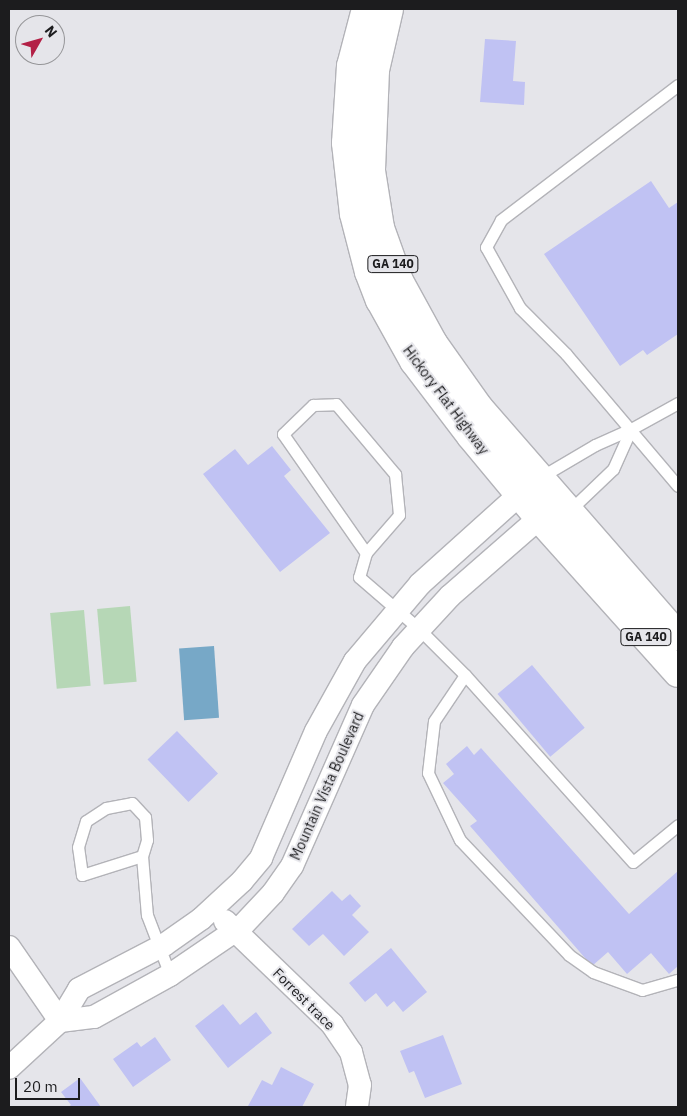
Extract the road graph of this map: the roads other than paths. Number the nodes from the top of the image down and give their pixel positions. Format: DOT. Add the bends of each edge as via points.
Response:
graph roads {
  1 [pos="366,9"];
  2 [pos="389,9"];
  3 [pos="678,85"];
  4 [pos="678,403"];
  5 [pos="632,429"];
  6 [pos="529,486"];
  7 [pos="678,486"];
  8 [pos="555,510"];
  9 [pos="366,553"];
  10 [pos="396,609"];
  11 [pos="418,628"];
  12 [pos="678,636"];
  13 [pos="678,673"];
  14 [pos="465,675"];
  15 [pos="678,825"];
  16 [pos="142,856"];
  17 [pos="213,908"];
  18 [pos="234,932"];
  19 [pos="9,947"];
  20 [pos="161,947"];
  21 [pos="170,975"];
  22 [pos="678,980"];
  23 [pos="60,1021"];
  24 [pos="9,1068"];
  25 [pos="357,1107"];
  1 -- 6 [label="main road, Hickory Flat Highway / GA 140" via="351,66 346,121 350,193 369,272 380,300 414,361"];
  2 -- 6 [label="main road, Hickory Flat Highway / GA 140" via="375,70 370,139 375,205 388,251 413,310"];
  3 -- 5 [label="lane" via="501,220 486,248 520,308 566,354"];
  4 -- 5 [label="lane"];
  5 -- 6 [label="lane" via="595,445"];
  5 -- 7 [label="lane"];
  5 -- 8 [label="lane" via="613,469"];
  6 -- 8 [label="main road, Hickory Flat Highway / GA 140"];
  6 -- 10 [label="street"];
  8 -- 11 [label="street, Mountain Vista Boulevard" via="450,596"];
  8 -- 12 [label="main road, Hickory Flat Highway / GA 140"];
  8 -- 13 [label="main road, Hickory Flat Highway / GA 140"];
  9 -- 9 [label="lane" via="399,514 395,474 336,404 313,405 283,434"];
  9 -- 10 [label="lane" via="359,577"];
  10 -- 11 [label="lane"];
  10 -- 17 [label="street" via="342,682 316,732 262,858"];
  11 -- 14 [label="lane"];
  11 -- 18 [label="street, Mountain Vista Boulevard" via="363,705 292,866 273,893"];
  14 -- 15 [label="lane" via="633,862"];
  14 -- 22 [label="lane" via="434,721 428,773 460,840 569,955 593,972 642,990"];
  16 -- 16 [label="lane" via="147,840 145,817 132,803 106,808 86,821 78,846 82,875"];
  16 -- 20 [label="lane" via="147,914"];
  17 -- 18 [label="street, Forrest trace"];
  17 -- 20 [label="street"];
  18 -- 21 [label="street, Mountain Vista Boulevard"];
  18 -- 25 [label="street, Forrest trace" via="332,1024 351,1052 360,1085"];
  19 -- 23 [label="street"];
  20 -- 21 [label="lane"];
  20 -- 23 [label="street" via="78,989"];
  21 -- 23 [label="street, Mountain Vista Boulevard" via="94,1017"];
  23 -- 24 [label="street"];
}
